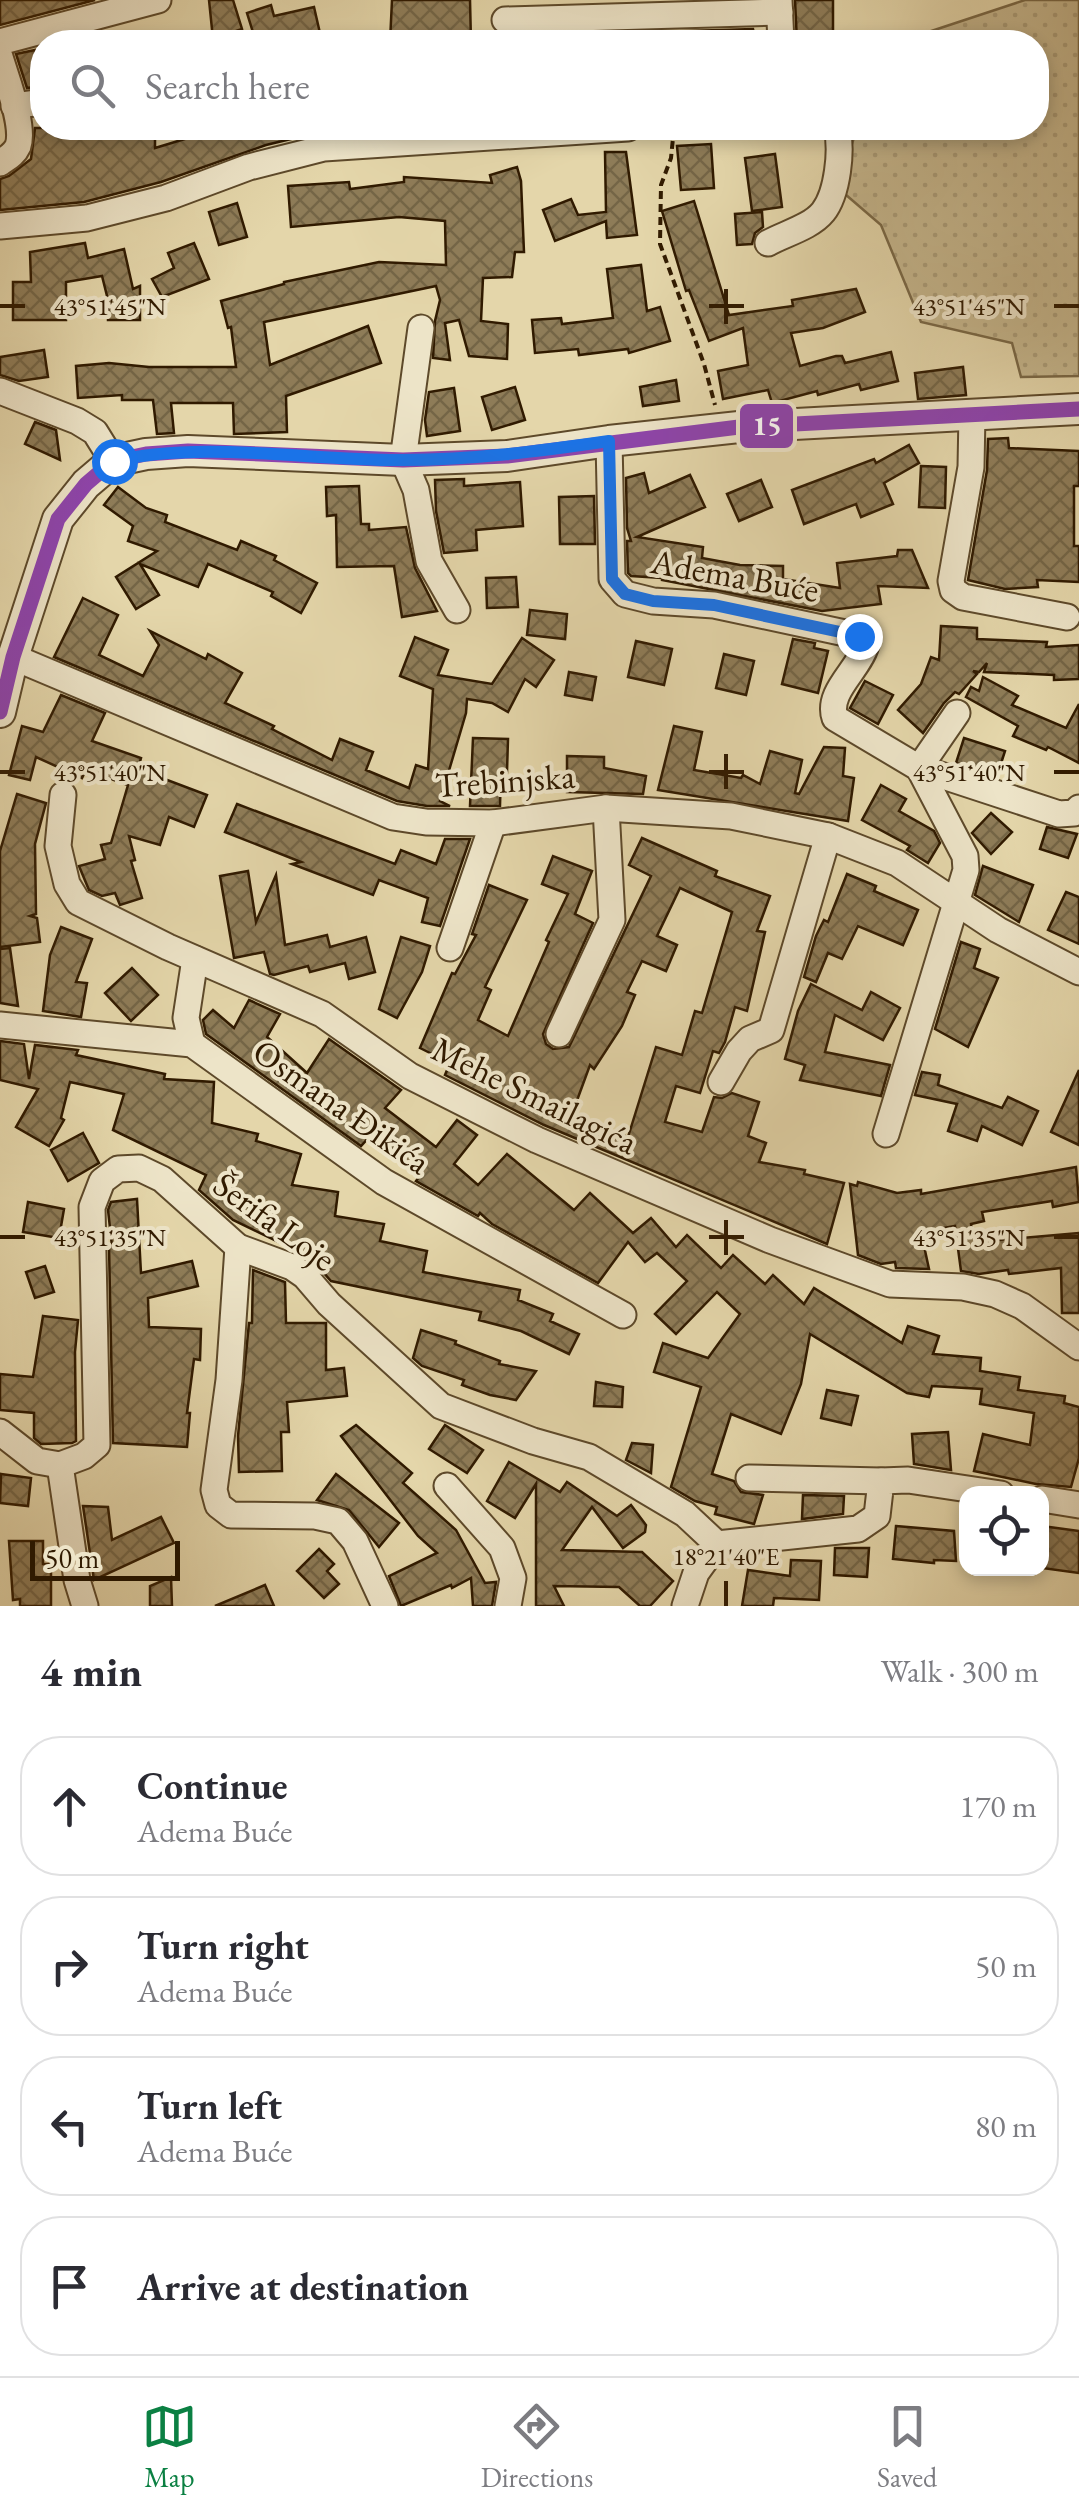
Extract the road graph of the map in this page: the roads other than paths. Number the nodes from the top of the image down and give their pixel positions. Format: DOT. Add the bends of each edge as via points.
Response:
graph roads {
  1 [pos="158,0"];
  2 [pos="779,6"];
  3 [pos="505,20"];
  4 [pos="45,30"];
  5 [pos="30,34"];
  6 [pos="0,42"];
  7 [pos="0,58"];
  8 [pos="30,104"];
  9 [pos="14,106"];
  10 [pos="446,140"];
  11 [pos="838,140"];
  12 [pos="0,162"];
  13 [pos="0,226"];
  14 [pos="768,242"];
  15 [pos="422,328"];
  16 [pos="0,392"];
  17 [pos="1079,409"];
  18 [pos="972,414"];
  19 [pos="609,441"];
  20 [pos="403,460"];
  21 [pos="114,461"];
  22 [pos="457,610"];
  23 [pos="1066,617"];
  24 [pos="13,657"];
  25 [pos="1,701"];
  26 [pos="957,712"];
  27 [pos="918,768"];
  28 [pos="63,795"];
  29 [pos="606,808"];
  30 [pos="1079,808"];
  31 [pos="493,822"];
  32 [pos="828,836"];
  33 [pos="954,901"];
  34 [pos="450,948"];
  35 [pos="195,958"];
  36 [pos="1079,972"];
  37 [pos="0,1025"];
  38 [pos="559,1034"];
  39 [pos="192,1044"];
  40 [pos="721,1082"];
  41 [pos="886,1134"];
  42 [pos="238,1246"];
  43 [pos="623,1315"];
  44 [pos="1079,1348"];
  45 [pos="0,1432"];
  46 [pos="60,1465"];
  47 [pos="749,1478"];
  48 [pos="880,1481"];
  49 [pos="447,1486"];
  50 [pos="959,1488"];
  51 [pos="1049,1501"];
  52 [pos="1079,1505"];
  53 [pos="716,1544"];
  54 [pos="85,1606"];
  55 [pos="385,1606"];
  56 [pos="508,1606"];
  57 [pos="685,1606"];
  1 -- 4 [label="street"];
  2 -- 3 [label="street"];
  5 -- 6 [label="street"];
  7 -- 9 [label="street"];
  8 -- 9 [label="street"];
  9 -- 12 [label="street" via="20,142"];
  10 -- 13 [label="street" via="324,148 87,218"];
  11 -- 14 [label="street" via="825,210"];
  15 -- 20 [label="street"];
  16 -- 21 [label="street" via="95,432"];
  17 -- 18 [label="street"];
  18 -- 19 [label="street"];
  18 -- 23 [label="street" via="953,590"];
  19 -- 20 [label="street" via="507,456"];
  19 -- 27 [label="street, Adema Buće" via="612,579 625,594 859,636 866,645 833,700 835,718"];
  20 -- 21 [label="street" via="188,451"];
  20 -- 22 [label="street" via="416,490 429,561"];
  21 -- 24 [label="street" via="58,519"];
  24 -- 25 [label="street"];
  24 -- 31 [label="street, Trebinjska" via="393,817"];
  26 -- 27 [label="street"];
  27 -- 30 [label="street, Adema Buće" via="1059,814"];
  27 -- 33 [label="street" via="965,856"];
  28 -- 35 [label="street, Mehe Smailagića" via="58,846 78,902"];
  29 -- 31 [label="street, Trebinjska"];
  29 -- 32 [label="street, Trebinjska" via="732,816"];
  29 -- 38 [label="street" via="612,920"];
  31 -- 34 [label="street"];
  32 -- 33 [label="street, Trebinjska" via="897,863"];
  32 -- 40 [label="street" via="771,1030 739,1051"];
  33 -- 36 [label="street, Trebinjska"];
  33 -- 41 [label="street"];
  35 -- 39 [label="street" via="186,1018"];
  35 -- 44 [label="street, Mehe Smailagića" via="322,1014 410,1076 537,1140 890,1284 994,1294"];
  37 -- 39 [label="street"];
  39 -- 43 [label="street, Osmana Đikića" via="384,1182"];
  42 -- 46 [label="street, Šerifa Loje" via="162,1178 139,1168 118,1169 102,1181 92,1207 98,1445"];
  42 -- 53 [label="street, Šerifa Loje" via="305,1276 441,1406 589,1457 685,1514"];
  42 -- 55 [label="street" via="214,1490 218,1505 231,1515 338,1522 355,1540"];
  45 -- 46 [label="street" via="37,1461"];
  46 -- 54 [label="street"];
  47 -- 48 [label="street"];
  48 -- 50 [label="street"];
  48 -- 53 [label="street" via="878,1516 858,1529"];
  49 -- 56 [label="street" via="502,1548 513,1578"];
  51 -- 52 [label="street"];
  53 -- 57 [label="street"];
}
